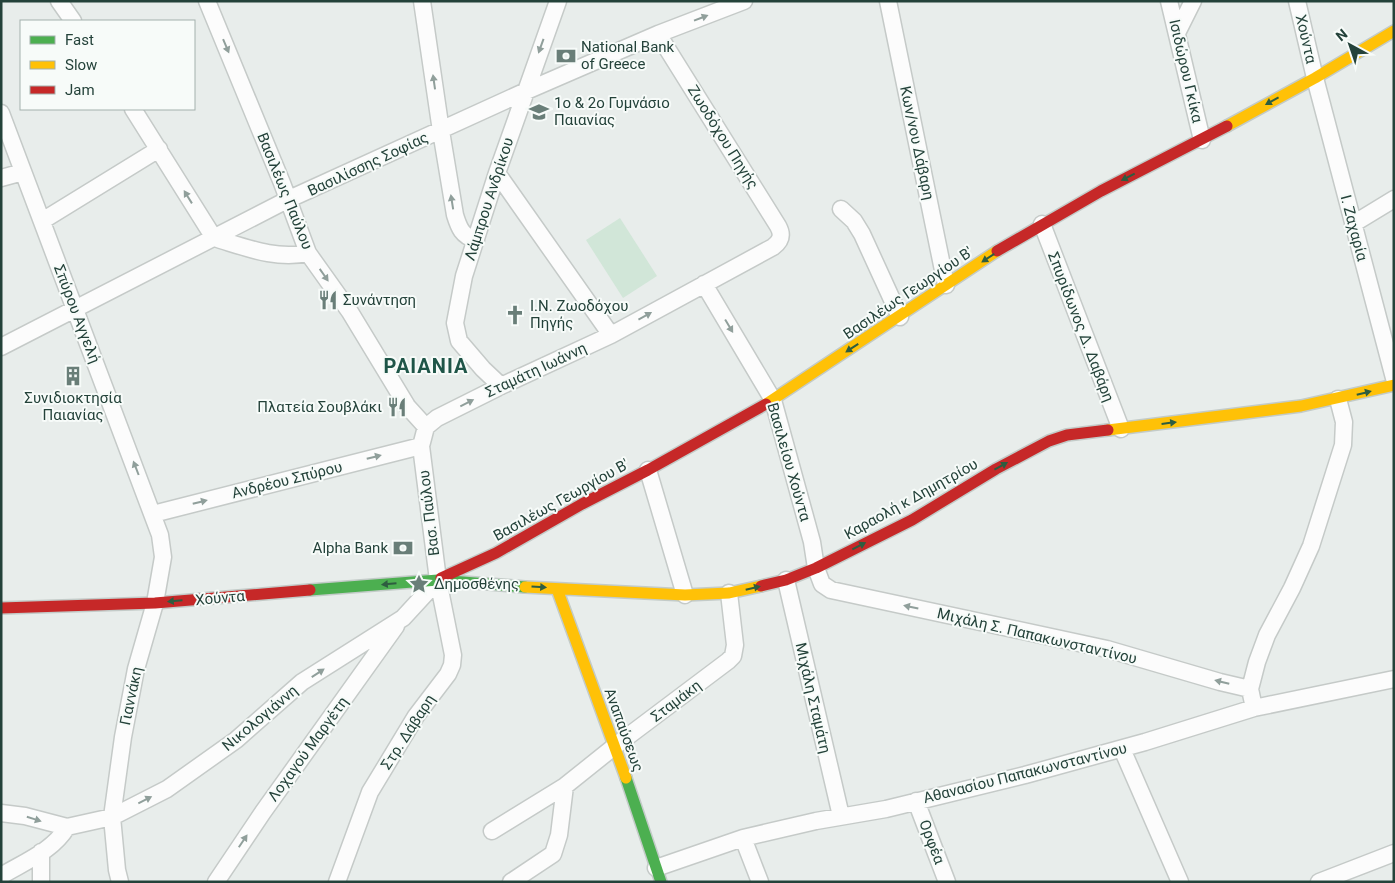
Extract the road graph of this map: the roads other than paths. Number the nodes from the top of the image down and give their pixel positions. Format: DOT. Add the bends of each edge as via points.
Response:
graph roads {
  1 [pos="59,1"];
  2 [pos="207,1"];
  3 [pos="422,1"];
  4 [pos="558,1"];
  5 [pos="744,1"];
  6 [pos="888,1"];
  7 [pos="1170,1"];
  8 [pos="1193,1"];
  9 [pos="1297,1"];
  10 [pos="72,20"];
  11 [pos="1394,30"];
  12 [pos="1177,33"];
  13 [pos="658,34"];
  14 [pos="1315,78"];
  15 [pos="524,92"];
  16 [pos="134,110"];
  17 [pos="1,113"];
  18 [pos="440,131"];
  19 [pos="1202,140"];
  20 [pos="158,149"];
  21 [pos="23,172"];
  22 [pos="497,173"];
  23 [pos="1,178"];
  24 [pos="1394,199"];
  25 [pos="287,200"];
  26 [pos="841,209"];
  27 [pos="42,220"];
  28 [pos="1042,224"];
  29 [pos="1353,224"];
  30 [pos="214,238"];
  31 [pos="476,240"];
  32 [pos="779,242"];
  33 [pos="308,253"];
  34 [pos="704,284"];
  35 [pos="946,284"];
  36 [pos="76,309"];
  37 [pos="900,317"];
  38 [pos="611,335"];
  39 [pos="1,347"];
  40 [pos="1394,378"];
  41 [pos="501,386"];
  42 [pos="1394,386"];
  43 [pos="1338,399"];
  44 [pos="773,400"];
  45 [pos="426,427"];
  46 [pos="1121,429"];
  47 [pos="421,446"];
  48 [pos="648,470"];
  49 [pos="153,514"];
  50 [pos="816,568"];
  51 [pos="438,580"];
  52 [pos="786,580"];
  53 [pos="557,589"];
  54 [pos="686,594"];
  55 [pos="728,594"];
  56 [pos="155,603"];
  57 [pos="1,608"];
  58 [pos="403,618"];
  59 [pos="1394,679"];
  60 [pos="1250,689"];
  61 [pos="1254,708"];
  62 [pos="615,746"];
  63 [pos="1122,749"];
  64 [pos="565,786"];
  65 [pos="916,802"];
  66 [pos="1,813"];
  67 [pos="841,816"];
  68 [pos="112,817"];
  69 [pos="67,827"];
  70 [pos="492,831"];
  71 [pos="743,838"];
  72 [pos="40,852"];
  73 [pos="1394,853"];
  74 [pos="658,875"];
  75 [pos="1,876"];
  76 [pos="40,882"];
  77 [pos="120,882"];
  78 [pos="216,882"];
  79 [pos="337,882"];
  80 [pos="511,882"];
  81 [pos="760,882"];
  82 [pos="947,882"];
  83 [pos="1180,882"];
  84 [pos="1319,882"];
  1 -- 10 [label="street"];
  2 -- 25 [label="street, Βασιλέως Παύλου, one-way"];
  18 -- 3 [label="street, one-way"];
  4 -- 15 [label="street, Λάμπρου Ανδρίκου, one-way"];
  13 -- 5 [label="street, Βασιλίσσης Σοφίας, one-way"];
  6 -- 35 [label="street, Κων/νου Δάβαρη"];
  7 -- 12 [label="street, Ισιδώρου Γκίκα"];
  8 -- 12 [label="street"];
  9 -- 14 [label="street, Χούντα"];
  11 -- 14 [label="street, Βασιλέως Γεωργίου Β'"];
  12 -- 19 [label="street, Ισιδώρου Γκίκα"];
  13 -- 15 [label="street, Βασιλίσσης Σοφίας"];
  13 -- 32 [label="street, Ζωοδόχου Πηγής" via="781,231"];
  14 -- 19 [label="street, Βασιλέως Γεωργίου Β', one-way"];
  14 -- 29 [label="street, Ι. Ζαχαρία"];
  15 -- 18 [label="street, Βασιλίσσης Σοφίας"];
  15 -- 22 [label="street, Λάμπρου Ανδρίκου"];
  16 -- 20 [label="street"];
  17 -- 21 [label="street, Σπύρου Αγγελή"];
  18 -- 25 [label="street, Βασιλίσσης Σοφίας"];
  31 -- 18 [label="street, one-way" via="464,235 454,215"];
  19 -- 28 [label="street, Βασιλέως Γεωργίου Β', one-way"];
  20 -- 27 [label="street"];
  30 -- 20 [label="street, one-way"];
  21 -- 23 [label="street"];
  21 -- 27 [label="street, Σπύρου Αγγελή"];
  22 -- 31 [label="street, Λάμπρου Ανδρίκου"];
  22 -- 38 [label="street"];
  24 -- 29 [label="street"];
  25 -- 30 [label="street, Βασιλίσσης Σοφίας"];
  25 -- 33 [label="street, Βασιλέως Παύλου"];
  26 -- 37 [label="street" via="862,234"];
  27 -- 36 [label="street, Σπύρου Αγγελή"];
  28 -- 35 [label="street, Βασιλέως Γεωργίου Β', one-way"];
  28 -- 46 [label="street, Σπυρίδωνος Δ. Δαβάρη"];
  29 -- 40 [label="street, Ι. Ζαχαρία"];
  30 -- 33 [label="street" via="265,253 284,256"];
  30 -- 36 [label="street, Βασιλίσσης Σοφίας"];
  31 -- 41 [label="street, Λάμπρου Ανδρίκου" via="464,276 455,323 458,341"];
  32 -- 34 [label="street, Σταμάτη Ιωάννη"];
  33 -- 45 [label="street, Βασιλέως Παύλου, one-way" via="350,312 407,406"];
  38 -- 34 [label="street, Σταμάτη Ιωάννη, one-way"];
  34 -- 44 [label="street, Βασιλείου Χούντα, one-way"];
  35 -- 37 [label="street, Βασιλέως Γεωργίου Β'"];
  36 -- 39 [label="street, Βασιλίσσης Σοφίας"];
  49 -- 36 [label="street, Σπύρου Αγγελή, one-way"];
  37 -- 44 [label="street, Βασιλέως Γεωργίου Β', one-way"];
  38 -- 41 [label="street, Σταμάτη Ιωάννη"];
  45 -- 41 [label="street, Σταμάτη Ιωάννη, one-way" via="437,418"];
  43 -- 42 [label="street, Καραολή κ Δημητρίου, one-way"];
  46 -- 43 [label="street, Καραολή κ Δημητρίου, one-way"];
  43 -- 60 [label="street" via="1344,422 1343,445 1311,546 1266,635"];
  44 -- 48 [label="street, Βασιλέως Γεωργίου Β'"];
  44 -- 50 [label="street, Βασιλείου Χούντα" via="812,542"];
  45 -- 47 [label="street"];
  50 -- 46 [label="street, Καραολή κ Δημητρίου, one-way" via="912,520 1049,440"];
  49 -- 47 [label="street, Ανδρέου Σπύρου, one-way"];
  47 -- 51 [label="street, Βασ. Παύλου"];
  48 -- 51 [label="street, Βασιλέως Γεωργίου Β'" via="496,553"];
  48 -- 54 [label="street"];
  49 -- 56 [label="street, Γιαννάκη" via="163,557"];
  50 -- 52 [label="street, Καραολή κ Δημητρίου"];
  60 -- 50 [label="street, Μιχάλη Σ. Παπακωνσταντίνου, one-way" via="1107,649 831,590 822,584"];
  51 -- 53 [label="street, Καραολή κ Δημητρίου, one-way"];
  51 -- 56 [label="street, Χούντα, one-way"];
  51 -- 58 [label="street, Νικολογιάννη"];
  51 -- 79 [label="street, Στρ. Δάβαρη" via="453,655 452,665 416,716 370,792"];
  55 -- 52 [label="street, Καραολή κ Δημητρίου, one-way"];
  52 -- 67 [label="street, Μιχάλη Σταμάτη"];
  53 -- 54 [label="street, Καραολή κ Δημητρίου"];
  53 -- 62 [label="street, Αναπαύσεως"];
  54 -- 55 [label="street, Καραολή κ Δημητρίου"];
  55 -- 62 [label="street, Σταμάκη" via="735,645 733,656"];
  56 -- 57 [label="street, Χούντα"];
  56 -- 68 [label="street, Γιαννάκη" via="136,669"];
  68 -- 58 [label="street, Νικολογιάννη, one-way" via="167,789 236,740 302,682"];
  78 -- 58 [label="street, Λοχαγού Μαργέτη, one-way"];
  59 -- 61 [label="street, Αθανασίου Παπακωνσταντίνου"];
  60 -- 61 [label="street"];
  61 -- 63 [label="street, Αθανασίου Παπακωνσταντίνου"];
  62 -- 64 [label="street, Σταμάκη"];
  62 -- 74 [label="street, Αναπαύσεως"];
  63 -- 65 [label="street, Αθανασίου Παπακωνσταντίνου"];
  63 -- 83 [label="street"];
  64 -- 70 [label="street, Σταμάκη"];
  64 -- 80 [label="street" via="559,835 553,854"];
  65 -- 67 [label="street, Αθανασίου Παπακωνσταντίνου"];
  65 -- 82 [label="street, Ορφέα"];
  66 -- 69 [label="street, Νικολογιάννη, one-way"];
  67 -- 71 [label="street, Αθανασίου Παπακωνσταντίνου"];
  68 -- 69 [label="street, Νικολογιάννη"];
  68 -- 77 [label="street, Γιαννάκη"];
  69 -- 72 [label="street" via="57,840"];
  71 -- 74 [label="street, Αθανασίου Παπακωνσταντίνου"];
  71 -- 81 [label="street"];
  72 -- 75 [label="street"];
  72 -- 76 [label="street"];
  73 -- 84 [label="street"];
}
